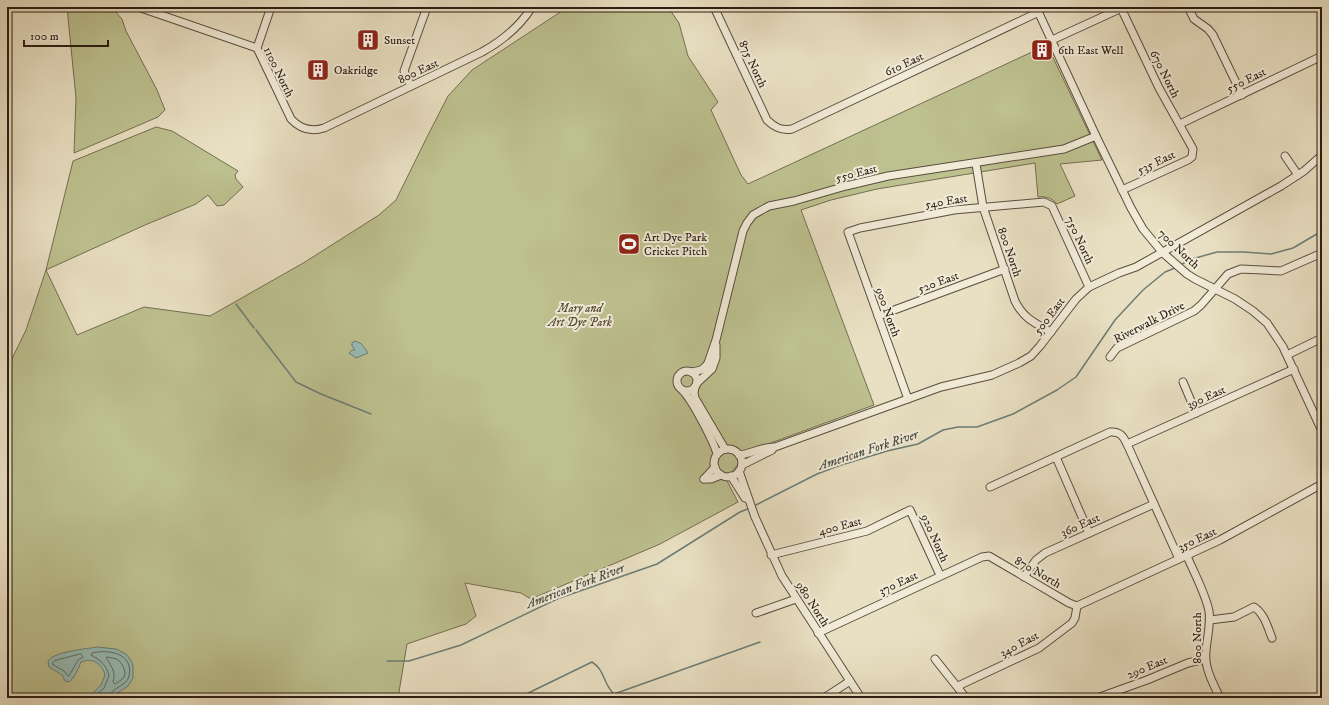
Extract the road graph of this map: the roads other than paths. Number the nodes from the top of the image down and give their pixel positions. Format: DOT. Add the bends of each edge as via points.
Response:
graph roads {
  1 [pos="138,7"];
  2 [pos="271,7"];
  3 [pos="427,7"];
  4 [pos="532,7"];
  5 [pos="714,7"];
  6 [pos="1188,7"];
  7 [pos="1122,8"];
  8 [pos="1038,10"];
  9 [pos="1052,40"];
  10 [pos="257,48"];
  11 [pos="1322,56"];
  12 [pos="411,86"];
  13 [pos="1242,95"];
  14 [pos="1180,124"];
  15 [pos="300,127"];
  16 [pos="777,128"];
  17 [pos="1096,136"];
  18 [pos="1193,149"];
  19 [pos="1322,155"];
  20 [pos="1285,156"];
  21 [pos="976,164"];
  22 [pos="1298,175"];
  23 [pos="1122,190"];
  24 [pos="1049,203"];
  25 [pos="983,207"];
  26 [pos="848,232"];
  27 [pos="1162,252"];
  28 [pos="1322,253"];
  29 [pos="1005,270"];
  30 [pos="1089,287"];
  31 [pos="1214,289"];
  32 [pos="878,316"];
  33 [pos="1051,332"];
  34 [pos="1322,338"];
  35 [pos="716,340"];
  36 [pos="1287,355"];
  37 [pos="1110,357"];
  38 [pos="1294,369"];
  39 [pos="691,372"];
  40 [pos="1183,382"];
  41 [pos="696,385"];
  42 [pos="683,391"];
  43 [pos="908,399"];
  44 [pos="1196,413"];
  45 [pos="1321,427"];
  46 [pos="1127,444"];
  47 [pos="775,447"];
  48 [pos="726,449"];
  49 [pos="718,454"];
  50 [pos="739,455"];
  51 [pos="1056,456"];
  52 [pos="715,467"];
  53 [pos="740,468"];
  54 [pos="721,475"];
  55 [pos="731,476"];
  56 [pos="1322,484"];
  57 [pos="990,486"];
  58 [pos="747,498"];
  59 [pos="1154,504"];
  60 [pos="910,510"];
  61 [pos="1089,533"];
  62 [pos="772,555"];
  63 [pos="989,556"];
  64 [pos="1186,556"];
  65 [pos="1179,559"];
  66 [pos="940,575"];
  67 [pos="1024,577"];
  68 [pos="796,599"];
  69 [pos="1077,606"];
  70 [pos="756,613"];
  71 [pos="1210,620"];
  72 [pos="818,633"];
  73 [pos="1272,638"];
  74 [pos="935,659"];
  75 [pos="1205,659"];
  76 [pos="850,681"];
  77 [pos="958,686"];
  78 [pos="824,698"];
  79 [pos="861,698"];
  80 [pos="966,698"];
  81 [pos="1097,698"];
  82 [pos="1220,698"];
  1 -- 10 [label="street, 1100 North"];
  2 -- 10 [label="street"];
  3 -- 12 [label="street" via="404,71"];
  4 -- 12 [label="street, 800 East" via="514,29 489,48"];
  5 -- 16 [label="street, 875 North" via="767,120"];
  6 -- 13 [label="street" via="1194,19 1213,35"];
  7 -- 9 [label="street"];
  7 -- 14 [label="street, 670 North" via="1159,88"];
  8 -- 9 [label="street, 700 North"];
  8 -- 16 [label="street, 610 East" via="792,129"];
  9 -- 17 [label="street, 700 North"];
  10 -- 15 [label="street, 1100 North" via="288,115"];
  11 -- 13 [label="street, 550 East"];
  12 -- 15 [label="street, 800 East" via="324,128 312,130"];
  13 -- 14 [label="street, 550 East"];
  14 -- 18 [label="street, 670 North"];
  17 -- 21 [label="street, 550 East" via="1064,149"];
  17 -- 23 [label="street, 700 North"];
  18 -- 23 [label="street, 535 East" via="1192,157 1188,160"];
  19 -- 22 [label="street, 500 East"];
  20 -- 22 [label="street"];
  21 -- 25 [label="street, 800 North"];
  21 -- 35 [label="street, 550 East" via="881,178 769,206 757,212 747,223 740,239"];
  22 -- 27 [label="street, 500 East"];
  23 -- 27 [label="street, 700 North" via="1143,229"];
  24 -- 25 [label="street, 540 East"];
  24 -- 30 [label="street, 750 North"];
  25 -- 26 [label="street, 540 East" via="954,210"];
  25 -- 29 [label="street, 800 North"];
  26 -- 32 [label="street, 900 North"];
  27 -- 30 [label="street, 500 East" via="1136,267"];
  27 -- 31 [label="street, 700 North" via="1191,277"];
  28 -- 31 [label="street, Riverwalk Drive" via="1281,271 1234,271"];
  29 -- 32 [label="street, 520 East"];
  29 -- 33 [label="street, 800 North" via="1019,310"];
  30 -- 33 [label="street, 500 East" via="1076,299"];
  31 -- 36 [label="street, 700 North" via="1235,299 1260,316 1273,331"];
  31 -- 37 [label="street, Riverwalk Drive" via="1194,311 1117,348"];
  32 -- 43 [label="street, 900 North"];
  33 -- 43 [label="street, 500 East" via="1031,356 1007,370 941,386"];
  34 -- 36 [label="street"];
  35 -- 39 [label="street, 550 East" via="706,366"];
  35 -- 41 [label="street, 550 East" via="716,358 713,366"];
  36 -- 38 [label="street, 700 North"];
  38 -- 44 [label="street, 390 East"];
  38 -- 45 [label="street, 700 North"];
  39 -- 41 [label="street" via="696,376"];
  39 -- 42 [label="street" via="680,372 676,378 677,386"];
  40 -- 44 [label="street"];
  41 -- 42 [label="street" via="688,391"];
  41 -- 48 [label="street" via="695,398"];
  42 -- 49 [label="street"];
  43 -- 47 [label="street, 500 East"];
  44 -- 46 [label="street, 390 East"];
  46 -- 51 [label="street" via="1119,433 1110,432"];
  46 -- 59 [label="street"];
  47 -- 50 [label="street, 500 East"];
  47 -- 53 [label="street, 500 East"];
  48 -- 49 [label="street"];
  48 -- 50 [label="street" via="733,450"];
  49 -- 52 [label="street" via="715,458"];
  50 -- 53 [label="street"];
  51 -- 57 [label="street"];
  51 -- 61 [label="street"];
  52 -- 54 [label="street"];
  52 -- 54 [label="street" via="704,479"];
  53 -- 55 [label="street"];
  53 -- 58 [label="street, 980 North"];
  54 -- 55 [label="street"];
  55 -- 58 [label="street, 980 North"];
  56 -- 64 [label="street, 350 East"];
  58 -- 62 [label="street, 980 North"];
  59 -- 61 [label="street, 360 East"];
  59 -- 65 [label="street"];
  60 -- 62 [label="street, 400 East" via="867,531"];
  60 -- 66 [label="street, 920 North"];
  61 -- 67 [label="street, 360 East" via="1040,556"];
  62 -- 68 [label="street, 980 North"];
  63 -- 66 [label="street, 370 East"];
  63 -- 67 [label="street, 870 North"];
  64 -- 65 [label="street, 350 East"];
  64 -- 71 [label="street, 800 North" via="1206,600"];
  65 -- 69 [label="street, 350 East"];
  66 -- 72 [label="street, 370 East"];
  67 -- 69 [label="street, 870 North"];
  68 -- 70 [label="street"];
  68 -- 72 [label="street, 980 North"];
  69 -- 77 [label="street, 340 East" via="1072,622 1043,645"];
  71 -- 73 [label="street" via="1234,617 1254,607 1259,610"];
  71 -- 75 [label="street, 800 North"];
  72 -- 76 [label="street, 980 North"];
  74 -- 77 [label="street"];
  75 -- 81 [label="street, 290 East" via="1188,663"];
  75 -- 82 [label="street, 800 North"];
  76 -- 78 [label="street"];
  76 -- 79 [label="street, 980 North"];
  77 -- 80 [label="street"];
}
